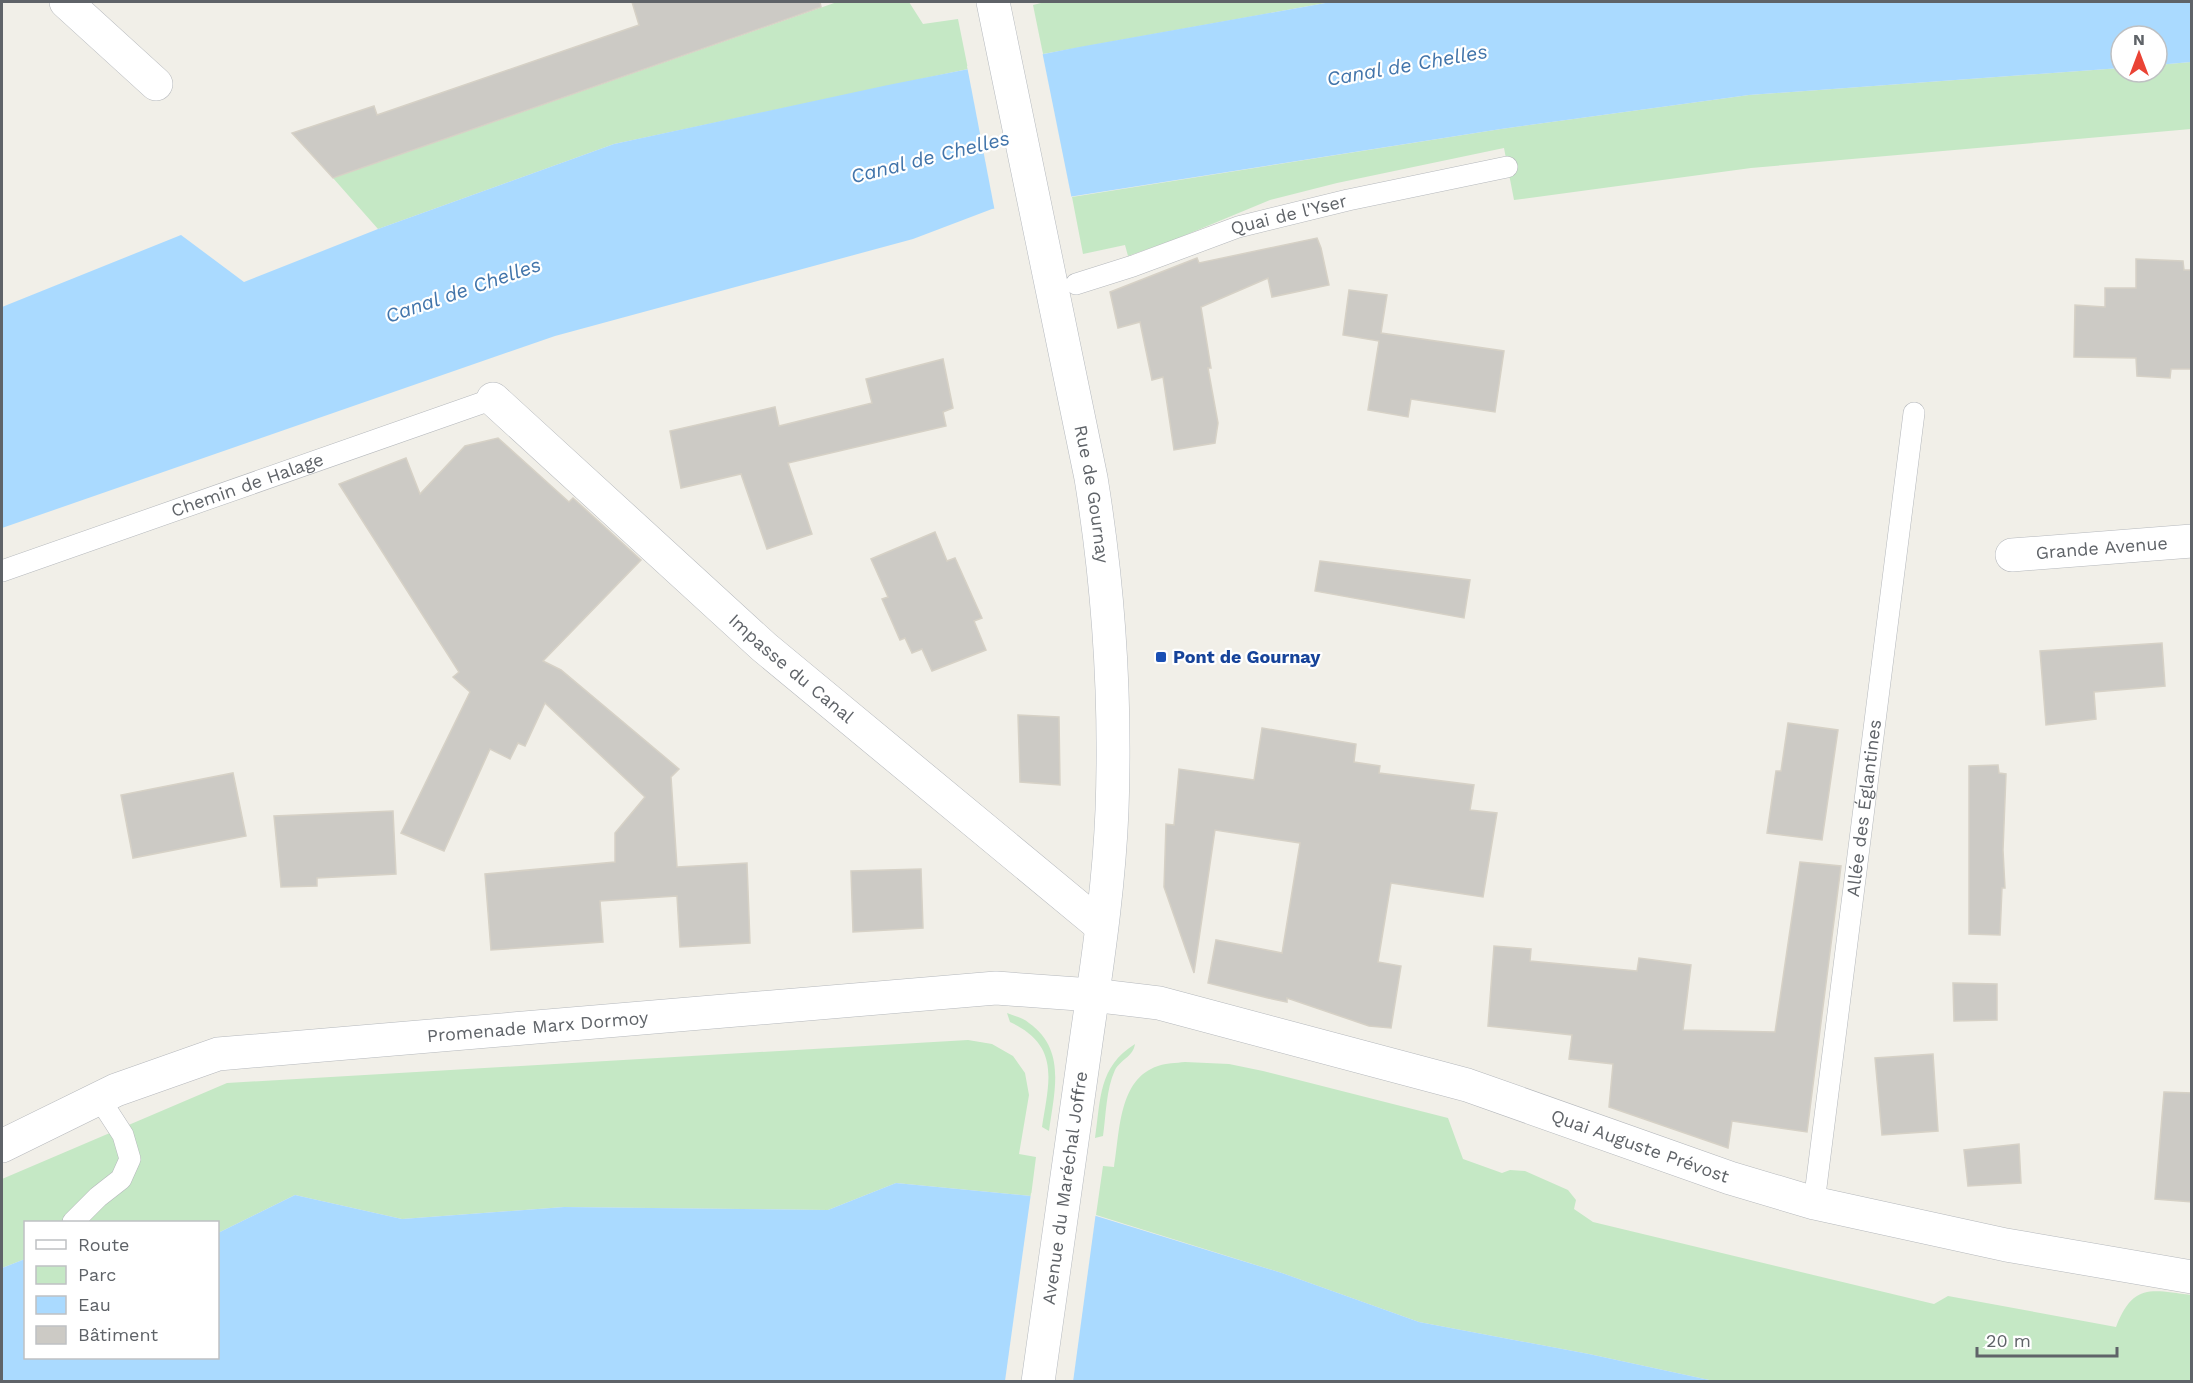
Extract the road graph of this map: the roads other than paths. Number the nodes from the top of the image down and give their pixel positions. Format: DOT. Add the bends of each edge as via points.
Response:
graph roads {
  1 [pos="66,2"];
  2 [pos="994,7"];
  3 [pos="156,84"];
  4 [pos="1507,167"];
  5 [pos="1076,284"];
  6 [pos="493,399"];
  7 [pos="1914,413"];
  8 [pos="2192,541"];
  9 [pos="2012,555"];
  10 [pos="2,571"];
  11 [pos="1101,926"];
  12 [pos="1092,995"];
  13 [pos="99,1098"];
  14 [pos="2,1146"];
  15 [pos="1814,1203"];
  16 [pos="74,1221"];
  17 [pos="2192,1277"];
  18 [pos="1038,1382"];
  1 -- 3 [label="street"];
  2 -- 11 [label="street, Rue de Gournay" via="1091,478 1108,599 1112,811"];
  4 -- 5 [label="lane, Quai de l'Yser" via="1238,227"];
  6 -- 10 [label="lane, Chemin de Halage"];
  6 -- 11 [label="street, Impasse du Canal" via="764,646"];
  7 -- 15 [label="lane, Allée des Églantines"];
  8 -- 9 [label="street, Grande Avenue"];
  11 -- 12 [label="street, Rue de Gournay"];
  12 -- 13 [label="street, Promenade Marx Dormoy" via="996,988 218,1054"];
  12 -- 15 [label="street, Quai Auguste Prévost" via="1159,1003 1467,1084 1730,1178"];
  12 -- 18 [label="street, Avenue du Maréchal Joffre"];
  13 -- 14 [label="street, Promenade Marx Dormoy"];
  13 -- 16 [label="lane" via="123,1135 130,1159 121,1179"];
  15 -- 17 [label="street, Quai Auguste Prévost" via="2006,1245"];
}
